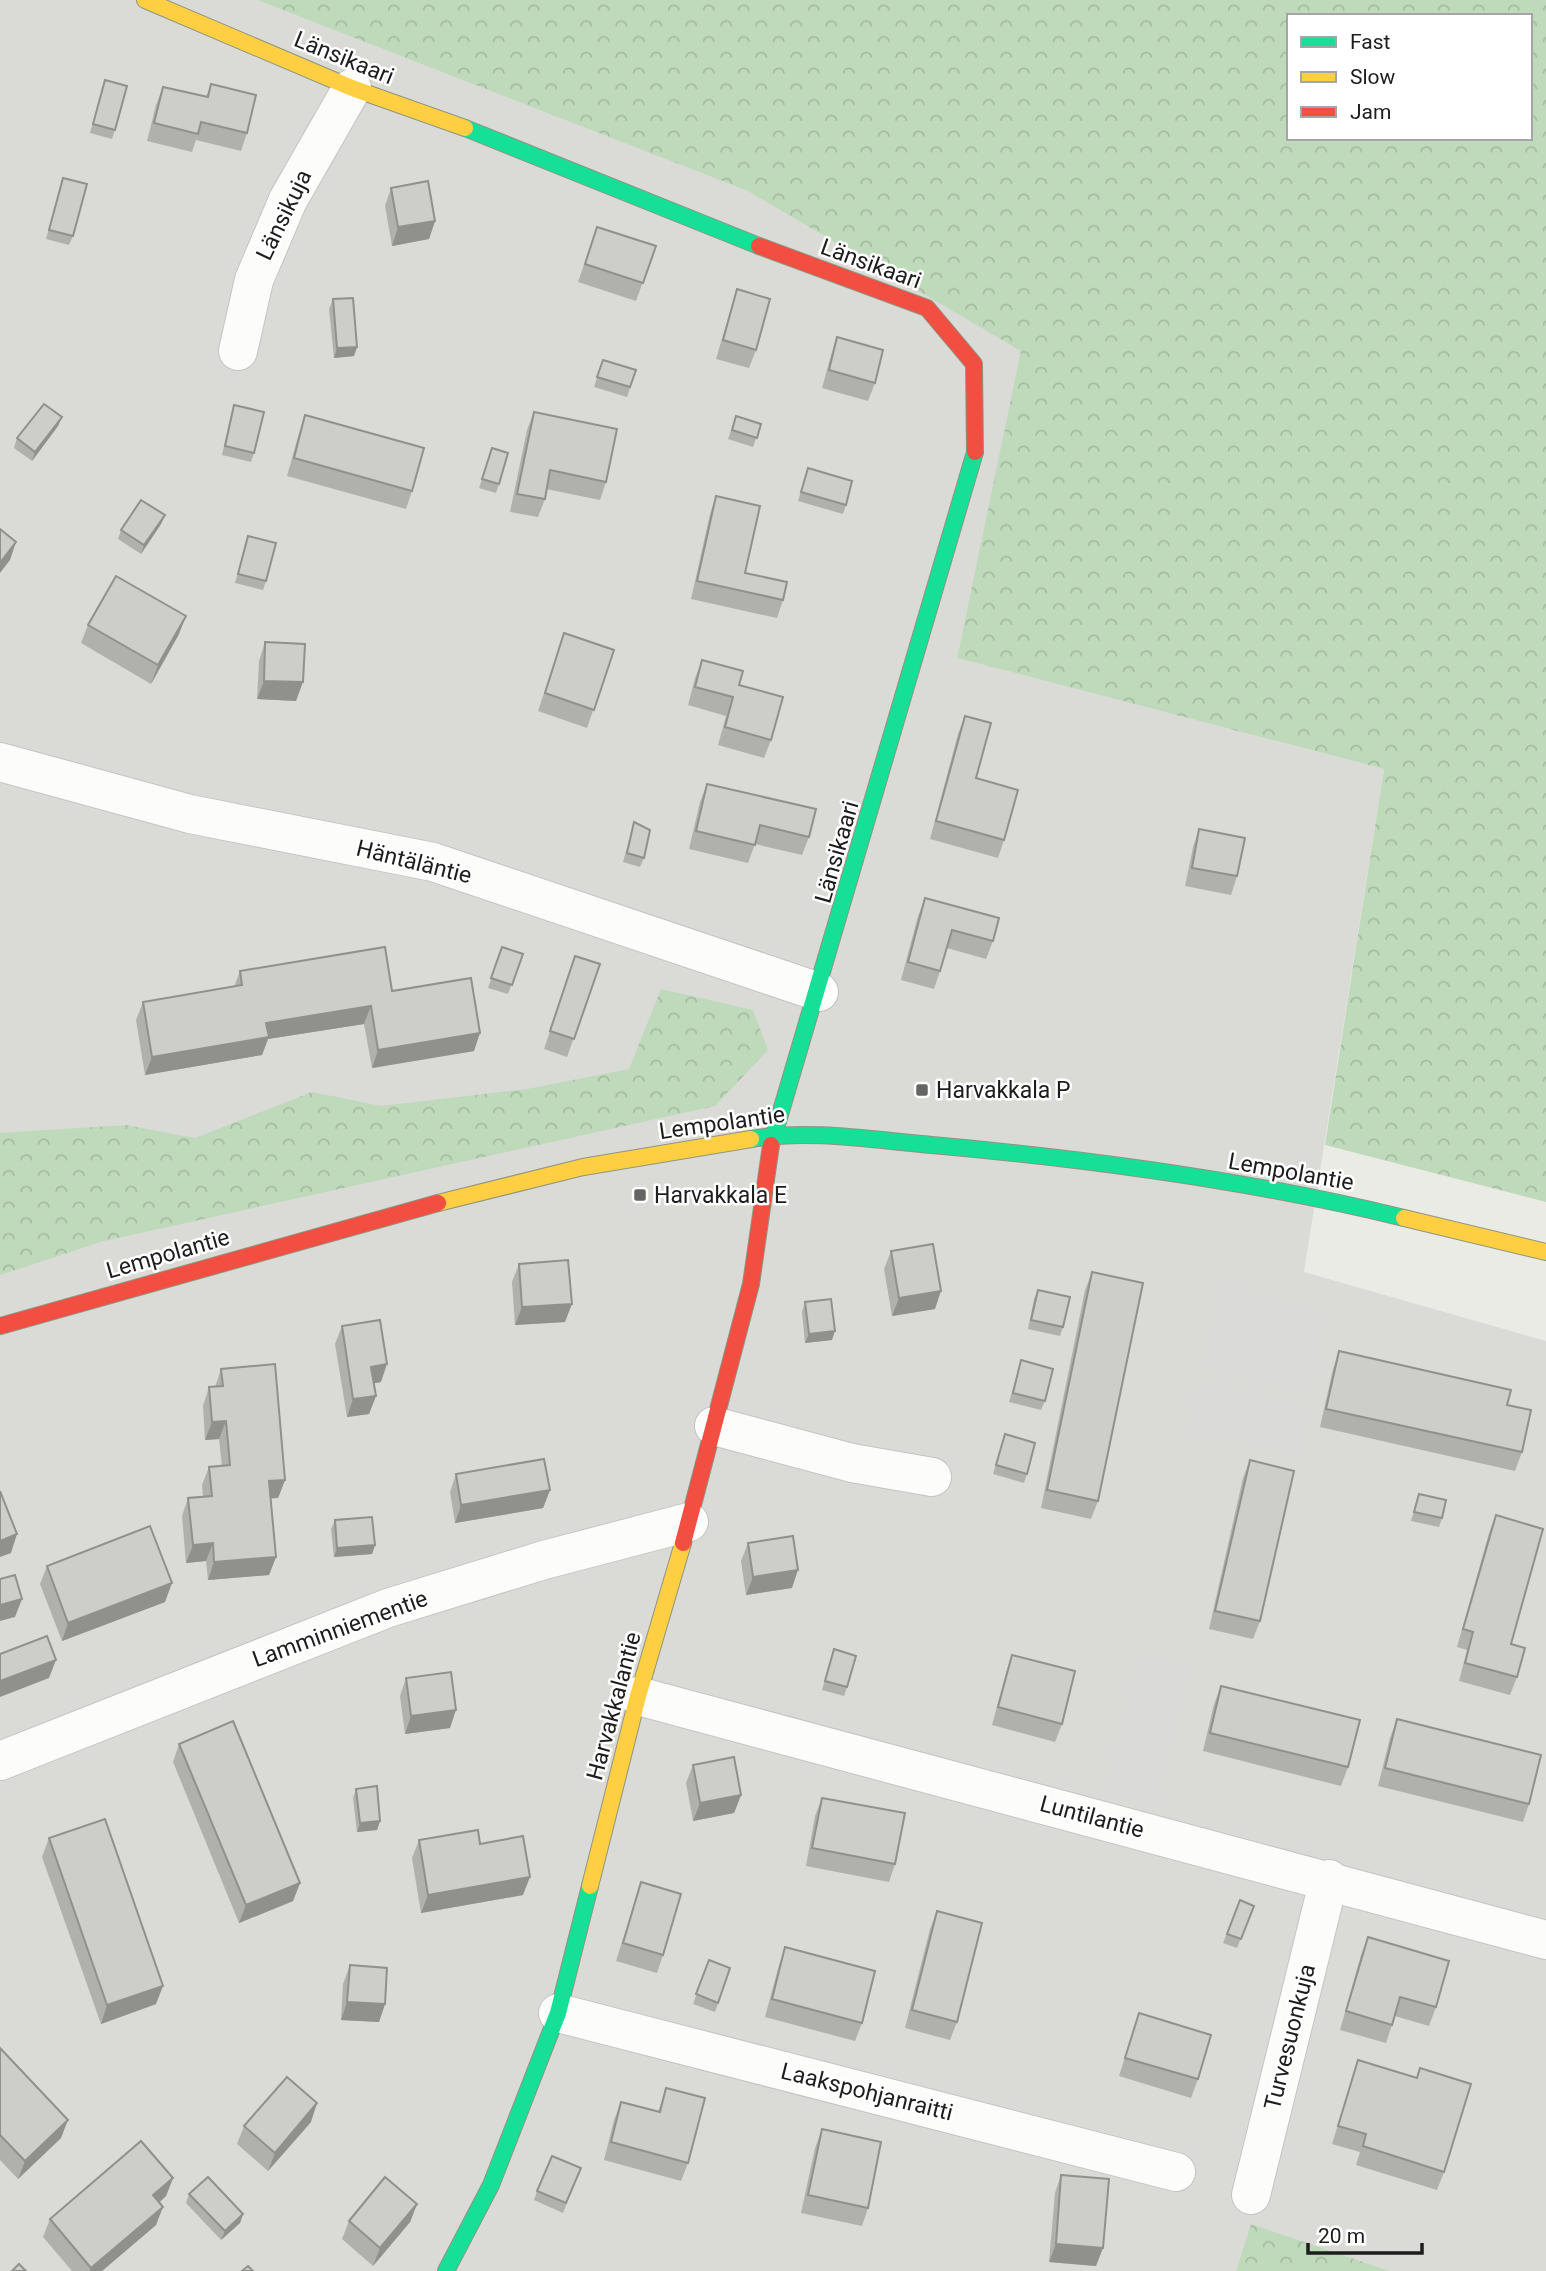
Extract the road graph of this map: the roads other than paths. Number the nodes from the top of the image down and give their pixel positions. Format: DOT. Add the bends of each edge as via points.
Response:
graph roads {
  1 [pos="145,0"];
  2 [pos="352,88"];
  3 [pos="239,351"];
  4 [pos="0,762"];
  5 [pos="819,992"];
  6 [pos="773,1135"];
  7 [pos="1546,1252"];
  8 [pos="0,1326"];
  9 [pos="714,1426"];
  10 [pos="932,1477"];
  11 [pos="690,1522"];
  12 [pos="638,1696"];
  13 [pos="0,1761"];
  14 [pos="1329,1879"];
  15 [pos="1546,1940"];
  16 [pos="558,2013"];
  17 [pos="1176,2172"];
  18 [pos="1251,2194"];
  19 [pos="446,2271"];
  1 -- 2 [label="street, Länsikaari"];
  2 -- 3 [label="street, Länsikuja" via="288,200 254,280"];
  2 -- 5 [label="street, Länsikaari" via="491,137 927,309 974,364 975,454"];
  4 -- 5 [label="street, Häntäläntie" via="190,814 433,862"];
  5 -- 6 [label="street, Länsikaari"];
  6 -- 7 [label="street, Lempolantie" via="1075,1158 1332,1200"];
  6 -- 8 [label="street, Lempolantie" via="583,1167 393,1214"];
  6 -- 9 [label="street, Harvakkalantie" via="751,1284"];
  9 -- 10 [label="street" via="852,1463"];
  9 -- 11 [label="street, Harvakkalantie"];
  11 -- 12 [label="street, Harvakkalantie"];
  11 -- 13 [label="street, Lamminniementie" via="388,1608"];
  12 -- 14 [label="street, Luntilantie"];
  12 -- 16 [label="street, Harvakkalantie"];
  14 -- 15 [label="street, Luntilantie"];
  14 -- 18 [label="street, Turvesuonkuja"];
  16 -- 17 [label="street, Laakspohjanraitti"];
  16 -- 19 [label="street, Harvakkalantie" via="491,2185"];
}
